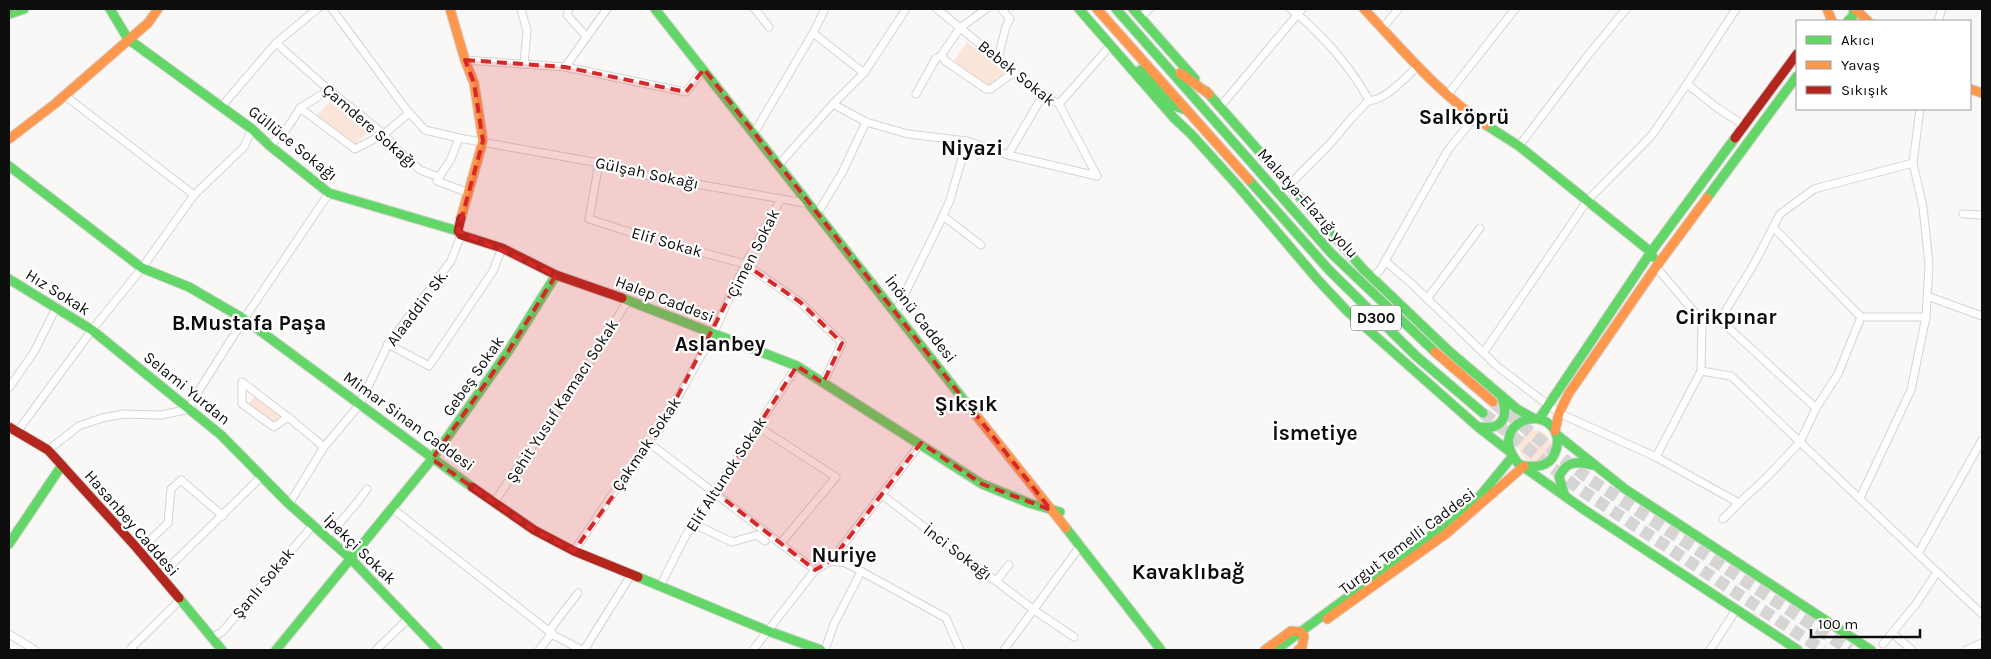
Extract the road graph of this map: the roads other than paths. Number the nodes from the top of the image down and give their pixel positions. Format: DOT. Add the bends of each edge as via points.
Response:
graph roads {
  1 [pos="24,9"];
  2 [pos="110,9"];
  3 [pos="158,9"];
  4 [pos="317,9"];
  5 [pos="332,9"];
  6 [pos="450,9"];
  7 [pos="521,9"];
  8 [pos="569,9"];
  9 [pos="607,9"];
  10 [pos="656,9"];
  11 [pos="663,9"];
  12 [pos="755,9"];
  13 [pos="825,9"];
  14 [pos="906,9"];
  15 [pos="937,9"];
  16 [pos="986,9"];
  17 [pos="1002,9"];
  18 [pos="1079,9"];
  19 [pos="1097,9"];
  20 [pos="1116,9"];
  21 [pos="1133,9"];
  22 [pos="1149,9"];
  23 [pos="1291,9"];
  24 [pos="1364,9"];
  25 [pos="1398,9"];
  26 [pos="1515,9"];
  27 [pos="1736,9"];
  28 [pos="1854,9"];
  29 [pos="1624,10"];
  30 [pos="1300,11"];
  31 [pos="9,14"];
  32 [pos="1141,17"];
  33 [pos="1849,20"];
  34 [pos="1867,20"];
  35 [pos="770,27"];
  36 [pos="960,28"];
  37 [pos="1383,28"];
  38 [pos="813,33"];
  39 [pos="586,36"];
  40 [pos="128,40"];
  41 [pos="276,43"];
  42 [pos="1111,45"];
  43 [pos="1154,53"];
  44 [pos="1796,55"];
  45 [pos="943,56"];
  46 [pos="998,58"];
  47 [pos="465,60"];
  48 [pos="524,64"];
  49 [pos="565,66"];
  50 [pos="1128,66"];
  51 [pos="1418,66"];
  52 [pos="704,69"];
  53 [pos="1014,72"];
  54 [pos="864,73"];
  55 [pos="1796,77"];
  56 [pos="1688,84"];
  57 [pos="329,90"];
  58 [pos="916,94"];
  59 [pos="1209,94"];
  60 [pos="1448,94"];
  61 [pos="64,95"];
  62 [pos="1043,95"];
  63 [pos="1369,100"];
  64 [pos="833,104"];
  65 [pos="1058,104"];
  66 [pos="222,106"];
  67 [pos="1220,107"];
  68 [pos="300,108"];
  69 [pos="406,109"];
  70 [pos="1186,110"];
  71 [pos="1920,110"];
  72 [pos="1475,117"];
  73 [pos="866,122"];
  74 [pos="1745,126"];
  75 [pos="757,128"];
  76 [pos="252,129"];
  77 [pos="384,134"];
  78 [pos="460,138"];
  79 [pos="9,139"];
  80 [pos="483,141"];
  81 [pos="967,141"];
  82 [pos="270,146"];
  83 [pos="1519,146"];
  84 [pos="1008,154"];
  85 [pos="782,161"];
  86 [pos="599,163"];
  87 [pos="1913,163"];
  88 [pos="9,166"];
  89 [pos="439,178"];
  90 [pos="1288,186"];
  91 [pos="329,193"];
  92 [pos="469,193"];
  93 [pos="194,195"];
  94 [pos="781,199"];
  95 [pos="1587,201"];
  96 [pos="810,204"];
  97 [pos="820,209"];
  98 [pos="1963,214"];
  99 [pos="943,216"];
  100 [pos="1982,216"];
  101 [pos="1774,227"];
  102 [pos="1480,228"];
  103 [pos="460,233"];
  104 [pos="981,245"];
  105 [pos="502,248"];
  106 [pos="1652,252"];
  107 [pos="1385,260"];
  108 [pos="745,264"];
  109 [pos="142,268"];
  110 [pos="1656,268"];
  111 [pos="556,275"];
  112 [pos="1372,278"];
  113 [pos="9,279"];
  114 [pos="1927,296"];
  115 [pos="1427,299"];
  116 [pos="628,300"];
  117 [pos="56,308"];
  118 [pos="898,308"];
  119 [pos="1982,316"];
  120 [pos="1861,317"];
  121 [pos="1926,318"];
  122 [pos="244,319"];
  123 [pos="1720,320"];
  124 [pos="1702,321"];
  125 [pos="92,330"];
  126 [pos="713,334"];
  127 [pos="388,344"];
  128 [pos="1484,352"];
  129 [pos="797,366"];
  130 [pos="1701,371"];
  131 [pos="823,383"];
  132 [pos="9,388"];
  133 [pos="1500,395"];
  134 [pos="1493,402"];
  135 [pos="360,404"];
  136 [pos="1550,405"];
  137 [pos="1816,408"];
  138 [pos="190,409"];
  139 [pos="1483,413"];
  140 [pos="1559,413"];
  141 [pos="288,417"];
  142 [pos="1536,418"];
  143 [pos="757,426"];
  144 [pos="1478,427"];
  145 [pos="13,430"];
  146 [pos="1556,433"];
  147 [pos="1982,440"];
  148 [pos="648,442"];
  149 [pos="1800,442"];
  150 [pos="920,444"];
  151 [pos="324,448"];
  152 [pos="48,450"];
  153 [pos="1511,455"];
  154 [pos="1656,457"];
  155 [pos="432,459"];
  156 [pos="1595,465"];
  157 [pos="62,466"];
  158 [pos="1524,466"];
  159 [pos="260,475"];
  160 [pos="367,489"];
  161 [pos="715,492"];
  162 [pos="882,495"];
  163 [pos="1566,497"];
  164 [pos="1860,498"];
  165 [pos="495,501"];
  166 [pos="1739,502"];
  167 [pos="289,504"];
  168 [pos="393,509"];
  169 [pos="1055,511"];
  170 [pos="223,516"];
  171 [pos="1723,519"];
  172 [pos="694,524"];
  173 [pos="313,525"];
  174 [pos="326,537"];
  175 [pos="765,541"];
  176 [pos="781,543"];
  177 [pos="9,544"];
  178 [pos="1081,545"];
  179 [pos="136,547"];
  180 [pos="574,551"];
  181 [pos="1918,554"];
  182 [pos="351,559"];
  183 [pos="831,561"];
  184 [pos="1009,565"];
  185 [pos="815,570"];
  186 [pos="861,572"];
  187 [pos="1937,572"];
  188 [pos="631,575"];
  189 [pos="160,576"];
  190 [pos="996,581"];
  191 [pos="660,586"];
  192 [pos="578,593"];
  193 [pos="179,601"];
  194 [pos="1034,610"];
  195 [pos="1736,610"];
  196 [pos="1982,614"];
  197 [pos="408,618"];
  198 [pos="768,631"];
  199 [pos="550,632"];
  200 [pos="9,634"];
  201 [pos="1302,634"];
  202 [pos="1892,634"];
  203 [pos="1074,637"];
  204 [pos="211,638"];
  205 [pos="1982,643"];
  206 [pos="1883,644"];
  207 [pos="280,649"];
  208 [pos="35,650"];
  209 [pos="129,650"];
  210 [pos="222,650"];
  211 [pos="376,650"];
  212 [pos="438,650"];
  213 [pos="539,650"];
  214 [pos="583,650"];
  215 [pos="753,650"];
  216 [pos="821,650"];
  217 [pos="825,650"];
  218 [pos="960,650"];
  219 [pos="1004,650"];
  220 [pos="1161,650"];
  221 [pos="1167,650"];
  222 [pos="1265,650"];
  223 [pos="1276,650"];
  224 [pos="1283,650"];
  225 [pos="1298,650"];
  226 [pos="1710,650"];
  227 [pos="1798,650"];
  228 [pos="1871,650"];
  229 [pos="1912,650"];
  230 [pos="1966,650"];
  1 -- 31 [label="main road"];
  2 -- 40 [label="main road"];
  3 -- 40 [label="main road"];
  4 -- 41 [label="street"];
  5 -- 69 [label="street, Gülşah Sokağı"];
  6 -- 47 [label="main road"];
  7 -- 48 [label="street" via="527,31"];
  8 -- 39 [label="street" via="567,15"];
  9 -- 39 [label="street"];
  10 -- 52 [label="main road, İnönü Caddesi"];
  11 -- 75 [label="main road, İnönü Caddesi"];
  12 -- 35 [label="street"];
  13 -- 38 [label="street"];
  14 -- 54 [label="street"];
  15 -- 36 [label="street, Bebek Sokak"];
  16 -- 36 [label="street"];
  17 -- 46 [label="street" via="1010,19"];
  18 -- 42 [label="main road"];
  19 -- 70 [label="main road, D300"];
  20 -- 43 [label="main road, Malatya-Elazığ yolu / D300"];
  21 -- 32 [label="main road"];
  22 -- 32 [label="street"];
  23 -- 30 [label="street"];
  24 -- 37 [label="main road"];
  25 -- 37 [label="street"];
  26 -- 60 [label="street"];
  27 -- 56 [label="street"];
  28 -- 33 [label="main road"];
  28 -- 34 [label="main road"];
  29 -- 83 [label="street"];
  30 -- 63 [label="street" via="1359,82"];
  30 -- 67 [label="street"];
  32 -- 59 [label="main road"];
  36 -- 45 [label="street"];
  36 -- 46 [label="street, Bebek Sokak"];
  37 -- 51 [label="main road"];
  38 -- 54 [label="street"];
  38 -- 75 [label="street"];
  39 -- 49 [label="street"];
  40 -- 61 [label="main road"];
  40 -- 66 [label="main road, Güllüce Sokağı"];
  41 -- 57 [label="street, Çamdere Sokağı"];
  41 -- 66 [label="street"];
  42 -- 50 [label="main road"];
  42 -- 65 [label="street"];
  43 -- 59 [label="main road"];
  43 -- 134 [label="main road, Malatya-Elazığ yolu / D300" via="1330,253 1422,341"];
  44 -- 74 [label="main road"];
  45 -- 53 [label="street" via="944,60 986,89 991,89"];
  45 -- 58 [label="street" via="936,58"];
  46 -- 53 [label="street, Bebek Sokak"];
  47 -- 48 [label="street"];
  47 -- 80 [label="main road" via="474,83"];
  48 -- 49 [label="street"];
  49 -- 52 [label="street" via="686,92"];
  50 -- 70 [label="main road" via="1140,69 1172,105"];
  50 -- 144 [label="main road" via="1347,311"];
  51 -- 60 [label="main road"];
  51 -- 63 [label="street" via="1382,98"];
  52 -- 96 [label="main road, İnönü Caddesi"];
  53 -- 62 [label="street, Bebek Sokak"];
  54 -- 64 [label="street"];
  55 -- 110 [label="main road"];
  56 -- 74 [label="street" via="1716,108"];
  56 -- 95 [label="street" via="1652,135"];
  57 -- 68 [label="street"];
  57 -- 77 [label="street, Çamdere Sokağı"];
  59 -- 67 [label="main road"];
  60 -- 72 [label="main road"];
  61 -- 79 [label="main road"];
  61 -- 93 [label="street"];
  62 -- 65 [label="street, Bebek Sokak"];
  62 -- 84 [label="street"];
  63 -- 90 [label="street"];
  64 -- 73 [label="street"];
  64 -- 85 [label="street"];
  65 -- 84 [label="street, Bebek Sokak" via="1098,176"];
  66 -- 76 [label="main road, Güllüce Sokağı"];
  67 -- 90 [label="main road"];
  68 -- 77 [label="street" via="355,149"];
  68 -- 82 [label="street"];
  69 -- 77 [label="street" via="408,114"];
  69 -- 78 [label="street, Gülşah Sokağı" via="425,130"];
  70 -- 139 [label="main road, D300" via="1330,271 1416,356"];
  71 -- 87 [label="street"];
  72 -- 83 [label="main road"];
  72 -- 107 [label="street" via="1448,150"];
  73 -- 81 [label="street" via="908,134"];
  73 -- 97 [label="street"];
  74 -- 106 [label="main road"];
  75 -- 85 [label="main road, İnönü Caddesi"];
  76 -- 82 [label="main road, Güllüce Sokağı"];
  76 -- 93 [label="street" via="244,147"];
  77 -- 89 [label="street, Çamdere Sokağı" via="420,170"];
  78 -- 80 [label="street, Gülşah Sokağı"];
  78 -- 89 [label="street"];
  80 -- 86 [label="street, Gülşah Sokağı"];
  80 -- 92 [label="main road"];
  81 -- 84 [label="street"];
  81 -- 99 [label="street"];
  82 -- 91 [label="main road, Güllüce Sokağı"];
  83 -- 95 [label="main road"];
  85 -- 97 [label="main road, İnönü Caddesi"];
  86 -- 94 [label="street, Gülşah Sokağı" via="644,175"];
  86 -- 108 [label="street, Elif Sokak" via="589,219"];
  87 -- 101 [label="street" via="1814,189 1780,214"];
  87 -- 114 [label="street" via="1923,207 1928,255"];
  88 -- 109 [label="main road, Mimar Sinan Caddesi"];
  89 -- 92 [label="street, Çamdere Sokağı" via="437,181"];
  90 -- 112 [label="main road"];
  91 -- 103 [label="main road, Güllüce Sokağı"];
  91 -- 122 [label="street"];
  92 -- 103 [label="main road"];
  93 -- 109 [label="street"];
  94 -- 96 [label="street, Gülşah Sokağı"];
  94 -- 108 [label="street, Çimen Sokak"];
  95 -- 106 [label="main road"];
  95 -- 128 [label="street"];
  96 -- 169 [label="main road, İnönü Caddesi"];
  97 -- 118 [label="main road, İnönü Caddesi"];
  98 -- 100 [label="street"];
  99 -- 104 [label="street"];
  99 -- 118 [label="street"];
  101 -- 120 [label="street"];
  101 -- 123 [label="street"];
  102 -- 115 [label="street"];
  103 -- 105 [label="main road, Halep Caddesi"];
  103 -- 127 [label="street, Alaaddin Sk." via="451,262"];
  105 -- 111 [label="main road, Halep Caddesi"];
  105 -- 127 [label="street" via="493,271 429,366"];
  106 -- 110 [label="main road"];
  106 -- 136 [label="main road"];
  107 -- 112 [label="street"];
  107 -- 115 [label="street"];
  108 -- 126 [label="street, Çimen Sokak"];
  108 -- 131 [label="street, Elif Sokak" via="800,302 842,343"];
  109 -- 122 [label="main road, Mimar Sinan Caddesi" via="189,287"];
  109 -- 125 [label="street"];
  110 -- 124 [label="street"];
  110 -- 140 [label="main road" via="1569,393"];
  111 -- 116 [label="main road, Halep Caddesi"];
  111 -- 155 [label="main road, Gebeş Sokak" via="509,350"];
  112 -- 133 [label="main road"];
  113 -- 117 [label="main road, Hız Sokak"];
  114 -- 119 [label="street"];
  114 -- 121 [label="street"];
  115 -- 128 [label="street"];
  116 -- 126 [label="main road, Halep Caddesi"];
  116 -- 165 [label="street, Şehit Yusuf Kamacı Sokak"];
  117 -- 125 [label="main road, Hız Sokak"];
  117 -- 132 [label="street" via="34,352"];
  118 -- 169 [label="main road, İnönü Caddesi"];
  120 -- 121 [label="street"];
  120 -- 137 [label="street" via="1838,374"];
  121 -- 164 [label="street" via="1911,390"];
  122 -- 135 [label="main road, Mimar Sinan Caddesi"];
  122 -- 138 [label="street" via="192,400"];
  123 -- 124 [label="street"];
  123 -- 137 [label="street"];
  124 -- 130 [label="street"];
  125 -- 138 [label="main road, Selami Yurdan"];
  125 -- 145 [label="street"];
  126 -- 129 [label="main road, Halep Caddesi"];
  126 -- 148 [label="street, Çakmak Sokak" via="661,428"];
  127 -- 135 [label="street, Alaaddin Sk."];
  128 -- 136 [label="street" via="1498,367"];
  129 -- 131 [label="main road, Halep Caddesi"];
  129 -- 143 [label="street, Elif Altunok Sokak"];
  130 -- 149 [label="street" via="1731,376"];
  130 -- 154 [label="street"];
  131 -- 150 [label="main road, Halep Caddesi"];
  133 -- 142 [label="main road" via="1517,409"];
  133 -- 144 [label="main road" via="1506,406 1501,424 1489,429"];
  135 -- 151 [label="street, Alaaddin Sk."];
  135 -- 155 [label="main road, Mimar Sinan Caddesi"];
  136 -- 140 [label="street"];
  136 -- 142 [label="main road"];
  137 -- 149 [label="street"];
  138 -- 152 [label="street" via="161,415 124,414 102,418 79,426"];
  138 -- 159 [label="main road, Selami Yurdan"];
  140 -- 146 [label="main road"];
  140 -- 154 [label="street"];
  141 -- 141 [label="street" via="274,427 242,404 242,382"];
  141 -- 151 [label="street"];
  142 -- 146 [label="main road" via="1551,425"];
  142 -- 153 [label="main road" via="1522,420 1514,426 1508,442"];
  143 -- 161 [label="street, Elif Altunok Sokak"];
  143 -- 176 [label="street" via="836,477"];
  144 -- 153 [label="main road"];
  145 -- 152 [label="main road, Hasanbey Caddesi"];
  146 -- 156 [label="main road"];
  146 -- 158 [label="main road" via="1557,448 1549,462 1538,467"];
  147 -- 181 [label="street"];
  148 -- 161 [label="street"];
  148 -- 180 [label="street, Çakmak Sokak"];
  149 -- 164 [label="street"];
  149 -- 166 [label="street"];
  150 -- 162 [label="street"];
  150 -- 169 [label="main road, Halep Caddesi" via="982,484"];
  151 -- 167 [label="street, Alaaddin Sk."];
  152 -- 157 [label="main road, Hasanbey Caddesi"];
  153 -- 158 [label="main road"];
  153 -- 201 [label="main road, Turgut Temelli Caddesi" via="1480,496"];
  154 -- 166 [label="street"];
  155 -- 165 [label="main road, Mimar Sinan Caddesi"];
  155 -- 168 [label="main road, Gebeş Sokak"];
  156 -- 163 [label="main road" via="1574,462 1565,465 1559,477"];
  156 -- 228 [label="main road"];
  157 -- 177 [label="main road"];
  157 -- 179 [label="main road, Hasanbey Caddesi"];
  158 -- 163 [label="main road"];
  158 -- 201 [label="main road, Turgut Temelli Caddesi" via="1447,533"];
  159 -- 167 [label="main road, İpekçi Sokak"];
  159 -- 170 [label="street"];
  160 -- 174 [label="street"];
  161 -- 172 [label="street, Elif Altunok Sokak"];
  161 -- 176 [label="street"];
  162 -- 183 [label="street"];
  162 -- 190 [label="street, İnci Sokağı"];
  163 -- 195 [label="main road"];
  164 -- 181 [label="street"];
  165 -- 180 [label="main road, Mimar Sinan Caddesi" via="534,530"];
  166 -- 171 [label="street"];
  167 -- 173 [label="main road, İpekçi Sokak"];
  168 -- 182 [label="main road, Gebeş Sokak"];
  168 -- 199 [label="street"];
  169 -- 178 [label="main road, İnönü Caddesi"];
  169 -- 221 [label="main road, İnönü Caddesi"];
  170 -- 179 [label="street" via="181,480 171,489 168,522 148,542"];
  170 -- 189 [label="street"];
  172 -- 175 [label="street" via="732,542 757,535"];
  172 -- 191 [label="street, Elif Altunok Sokak"];
  173 -- 174 [label="main road, İpekçi Sokak"];
  173 -- 204 [label="street, Şanlı Sokak" via="222,632"];
  174 -- 182 [label="main road, İpekçi Sokak"];
  176 -- 185 [label="street"];
  178 -- 194 [label="street"];
  178 -- 220 [label="main road, İnönü Caddesi"];
  179 -- 189 [label="main road, Hasanbey Caddesi"];
  180 -- 188 [label="main road, Mimar Sinan Caddesi"];
  181 -- 187 [label="street"];
  182 -- 197 [label="main road, İpekçi Sokak"];
  182 -- 207 [label="main road, Gebeş Sokak"];
  183 -- 185 [label="street"];
  183 -- 186 [label="street" via="846,563"];
  184 -- 190 [label="street"];
  185 -- 198 [label="street"];
  186 -- 217 [label="street"];
  186 -- 218 [label="street" via="946,618"];
  187 -- 196 [label="street"];
  187 -- 202 [label="street"];
  188 -- 191 [label="main road, Mimar Sinan Caddesi"];
  188 -- 214 [label="street"];
  189 -- 193 [label="main road, Hasanbey Caddesi"];
  190 -- 194 [label="street, İnci Sokağı"];
  191 -- 198 [label="main road, Mimar Sinan Caddesi"];
  192 -- 199 [label="street"];
  193 -- 204 [label="main road, Hasanbey Caddesi"];
  193 -- 209 [label="street"];
  194 -- 203 [label="street, İnci Sokağı"];
  194 -- 219 [label="street"];
  195 -- 226 [label="street"];
  195 -- 227 [label="main road"];
  197 -- 211 [label="street"];
  197 -- 212 [label="main road, İpekçi Sokak"];
  198 -- 215 [label="street"];
  198 -- 216 [label="main road, Mimar Sinan Caddesi"];
  199 -- 213 [label="street"];
  199 -- 214 [label="street"];
  200 -- 208 [label="street"];
  201 -- 222 [label="main road, Turgut Temelli Caddesi" via="1291,631"];
  201 -- 223 [label="main road, Turgut Temelli Caddesi"];
  201 -- 224 [label="main road, Turgut Temelli Caddesi"];
  201 -- 225 [label="main road" via="1302,647"];
  202 -- 206 [label="street"];
  202 -- 229 [label="street"];
  204 -- 210 [label="main road, Hasanbey Caddesi"];
  205 -- 230 [label="street"];
}
